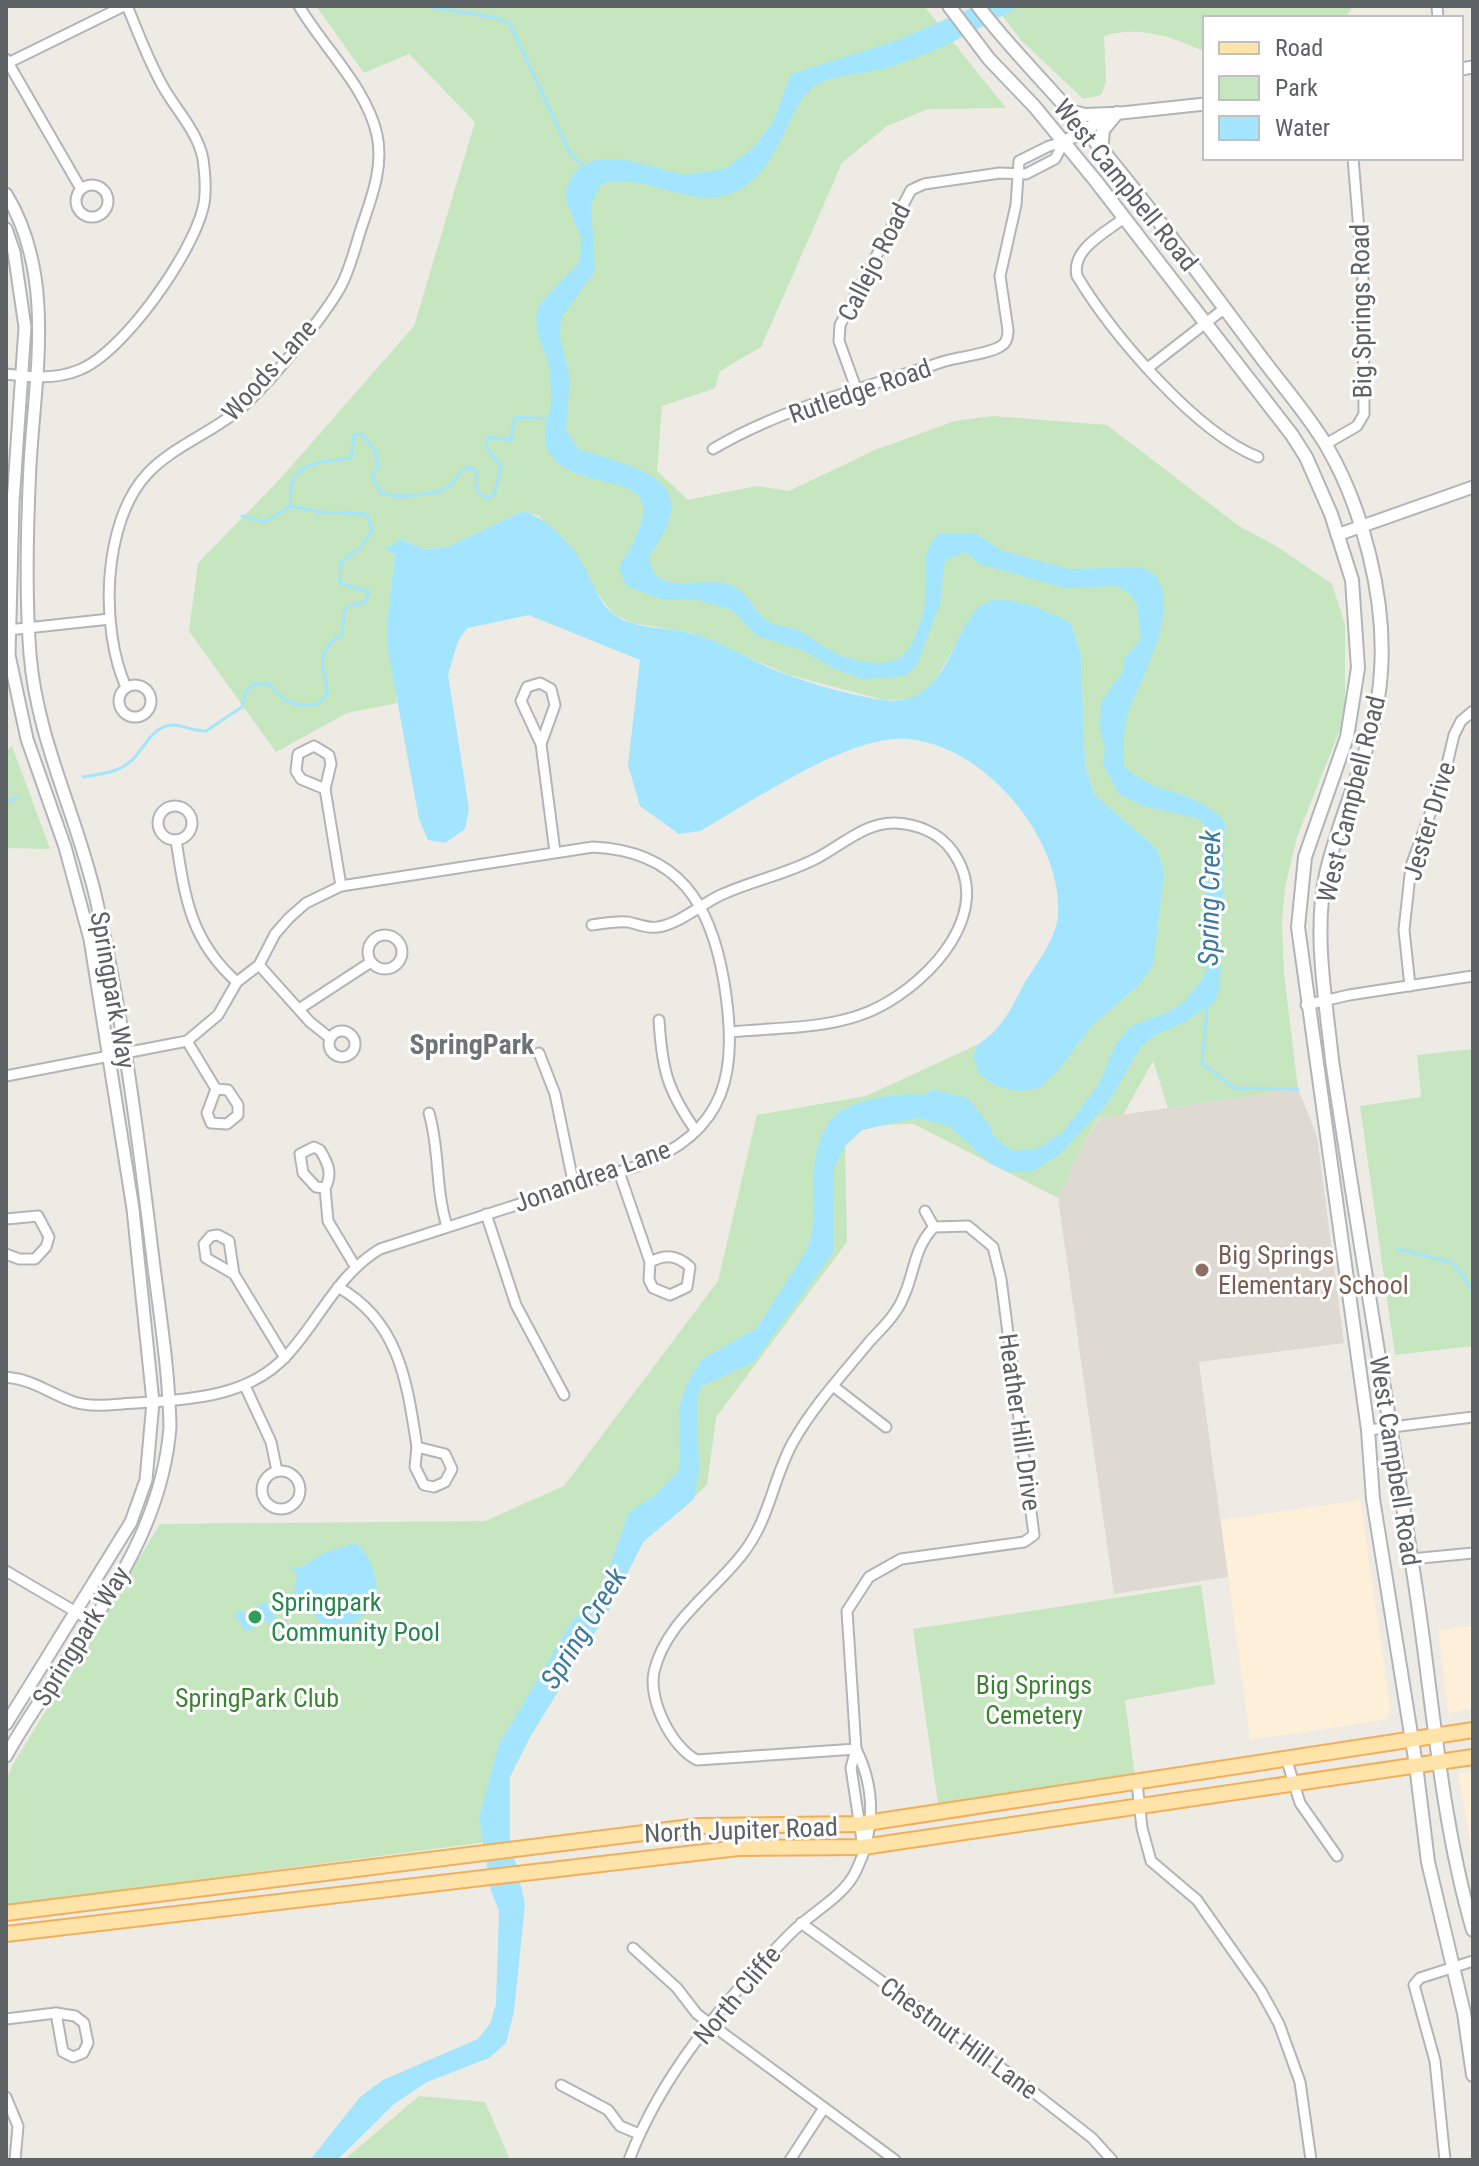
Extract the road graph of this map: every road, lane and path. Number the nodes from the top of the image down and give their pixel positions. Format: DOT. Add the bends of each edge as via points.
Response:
graph roads {
  1 [pos="126,6"];
  2 [pos="299,6"];
  3 [pos="949,6"];
  4 [pos="978,6"];
  5 [pos="7,61"];
  6 [pos="1203,104"];
  7 [pos="1069,111"];
  8 [pos="1114,114"];
  9 [pos="1082,130"];
  10 [pos="1064,142"];
  11 [pos="1101,152"];
  12 [pos="1353,160"];
  13 [pos="1016,172"];
  14 [pos="81,189"];
  15 [pos="6,194"];
  16 [pos="1124,218"];
  17 [pos="6,229"];
  18 [pos="1225,308"];
  19 [pos="1205,322"];
  20 [pos="1149,367"];
  21 [pos="6,374"];
  22 [pos="22,376"];
  23 [pos="35,377"];
  24 [pos="857,391"];
  25 [pos="1326,444"];
  26 [pos="713,449"];
  27 [pos="1258,457"];
  28 [pos="1473,487"];
  29 [pos="28,502"];
  30 [pos="9,503"];
  31 [pos="1360,527"];
  32 [pos="1337,535"];
  33 [pos="110,619"];
  34 [pos="1358,621"];
  35 [pos="1381,622"];
  36 [pos="8,630"];
  37 [pos="30,630"];
  38 [pos="126,687"];
  39 [pos="1473,711"];
  40 [pos="541,744"];
  41 [pos="325,789"];
  42 [pos="176,840"];
  43 [pos="555,852"];
  44 [pos="341,886"];
  45 [pos="700,906"];
  46 [pos="592,925"];
  47 [pos="371,962"];
  48 [pos="259,965"];
  49 [pos="1473,976"];
  50 [pos="237,982"];
  51 [pos="1410,986"];
  52 [pos="1326,1000"];
  53 [pos="1306,1005"];
  54 [pos="299,1009"];
  55 [pos="659,1020"];
  56 [pos="730,1032"];
  57 [pos="330,1038"];
  58 [pos="187,1041"];
  59 [pos="539,1053"];
  60 [pos="126,1055"];
  61 [pos="111,1057"];
  62 [pos="6,1076"];
  63 [pos="216,1089"];
  64 [pos="429,1113"];
  65 [pos="696,1131"];
  66 [pos="619,1172"];
  67 [pos="574,1186"];
  68 [pos="325,1188"];
  69 [pos="925,1211"];
  70 [pos="486,1214"];
  71 [pos="6,1219"];
  72 [pos="447,1226"];
  73 [pos="934,1227"];
  74 [pos="6,1254"];
  75 [pos="650,1262"];
  76 [pos="355,1266"];
  77 [pos="234,1274"];
  78 [pos="338,1287"];
  79 [pos="1367,1289"];
  80 [pos="1349,1292"];
  81 [pos="285,1358"];
  82 [pos="6,1377"];
  83 [pos="245,1386"];
  84 [pos="833,1386"];
  85 [pos="564,1395"];
  86 [pos="170,1401"];
  87 [pos="153,1402"];
  88 [pos="1473,1417"];
  89 [pos="1389,1426"];
  90 [pos="886,1427"];
  91 [pos="1368,1430"];
  92 [pos="417,1447"];
  93 [pos="277,1471"];
  94 [pos="1473,1553"];
  95 [pos="1411,1559"];
  96 [pos="6,1571"];
  97 [pos="78,1613"];
  98 [pos="93,1622"];
  99 [pos="6,1724"];
  100 [pos="1473,1730"];
  101 [pos="1437,1735"];
  102 [pos="11,1736"];
  103 [pos="1412,1740"];
  104 [pos="856,1749"];
  105 [pos="6,1756"];
  106 [pos="1473,1757"];
  107 [pos="1287,1761"];
  108 [pos="1441,1762"];
  109 [pos="1416,1765"];
  110 [pos="1137,1783"];
  111 [pos="1293,1784"];
  112 [pos="1139,1806"];
  113 [pos="866,1823"];
  114 [pos="863,1847"];
  115 [pos="1337,1856"];
  116 [pos="235,1884"];
  117 [pos="238,1904"];
  118 [pos="6,1913"];
  119 [pos="801,1923"];
  120 [pos="1473,1930"];
  121 [pos="6,1934"];
  122 [pos="633,1948"];
  123 [pos="1473,1961"];
  124 [pos="1452,1967"];
  125 [pos="56,2013"];
  126 [pos="6,2019"];
  127 [pos="709,2023"];
  128 [pos="1473,2075"];
  129 [pos="561,2085"];
  130 [pos="6,2097"];
  131 [pos="824,2108"];
  132 [pos="639,2134"];
  133 [pos="15,2160"];
  134 [pos="629,2160"];
  135 [pos="790,2160"];
  136 [pos="895,2160"];
  137 [pos="1112,2160"];
  138 [pos="1311,2160"];
  139 [pos="1445,2160"];
  1 -- 5 [label="street"];
  1 -- 23 [label="street" via="202,156 203,209 161,285 110,350 80,370"];
  2 -- 33 [label="street, Woods Lane" via="373,120 378,172 369,205 339,290 292,350 244,406 164,459 131,498 113,552"];
  3 -- 10 [label="main road, West Campbell Road"];
  4 -- 7 [label="main road, West Campbell Road"];
  5 -- 14 [label="street"];
  6 -- 8 [label="street, Callejo Road"];
  7 -- 8 [label="main road"];
  7 -- 9 [label="main road, West Campbell Road"];
  8 -- 9 [label="street, Callejo Road"];
  8 -- 11 [label="main road" via="1103,130"];
  9 -- 10 [label="street, Callejo Road"];
  9 -- 11 [label="main road, West Campbell Road"];
  10 -- 13 [label="street, Callejo Road" via="1055,159 1026,174"];
  10 -- 16 [label="main road, West Campbell Road"];
  11 -- 18 [label="main road, West Campbell Road"];
  12 -- 25 [label="street, Big Springs Road" via="1363,279 1364,414 1357,426"];
  13 -- 24 [label="street, Callejo Road" via="911,190 840,325 839,341"];
  13 -- 24 [label="street, Rutledge Road" via="1016,205 1000,276 1008,339 1002,346"];
  15 -- 23 [label="street, Springpark Way" via="27,240 37,284"];
  16 -- 19 [label="main road, West Campbell Road"];
  16 -- 20 [label="street" via="1081,252 1075,269 1081,284"];
  17 -- 22 [label="street, Springpark Way" via="25,315"];
  18 -- 19 [label="street"];
  18 -- 25 [label="main road, West Campbell Road"];
  19 -- 20 [label="street"];
  19 -- 32 [label="main road, West Campbell Road" via="1306,457"];
  20 -- 27 [label="street" via="1210,430"];
  21 -- 22 [label="street"];
  22 -- 23 [label="street"];
  22 -- 30 [label="street, Springpark Way"];
  23 -- 29 [label="street, Springpark Way"];
  24 -- 26 [label="street, Rutledge Road" via="738,434"];
  25 -- 31 [label="main road, West Campbell Road"];
  28 -- 31 [label="street"];
  29 -- 30 [label="street"];
  29 -- 37 [label="street, Springpark Way"];
  30 -- 36 [label="street, Springpark Way"];
  31 -- 32 [label="street"];
  31 -- 35 [label="main road, West Campbell Road"];
  32 -- 34 [label="main road, West Campbell Road"];
  33 -- 37 [label="street"];
  33 -- 38 [label="street, Woods Lane" via="116,665"];
  34 -- 35 [label="main road"];
  34 -- 53 [label="main road, West Campbell Road" via="1347,737 1300,886 1298,927"];
  35 -- 52 [label="main road, West Campbell Road" via="1375,726 1325,878 1321,922"];
  36 -- 37 [label="street"];
  36 -- 61 [label="street, Springpark Way" via="16,701 77,888"];
  37 -- 60 [label="street, Springpark Way" via="43,731 97,903"];
  39 -- 51 [label="street, Jester Drive" via="1454,735 1411,866 1404,930"];
  40 -- 40 [label="street" via="555,705 551,689 540,683 527,687 521,701"];
  40 -- 43 [label="street"];
  41 -- 41 [label="street" via="329,755 314,746 305,748 298,754 296,771 301,779"];
  41 -- 44 [label="street"];
  42 -- 50 [label="street" via="198,935"];
  43 -- 44 [label="street, Jonandrea Lane"];
  43 -- 45 [label="street, Jonandrea Lane" via="609,848 641,855 669,870"];
  44 -- 48 [label="street, Jonandrea Lane" via="289,918"];
  45 -- 46 [label="street" via="660,927 612,921"];
  45 -- 56 [label="street, Jonandrea Lane" via="719,953"];
  45 -- 56 [label="street" via="797,869 885,823 917,826 938,836 964,873 966,908 954,938 939,960 899,995 845,1019"];
  47 -- 54 [label="street"];
  48 -- 50 [label="street, Jonandrea Lane"];
  48 -- 54 [label="street"];
  49 -- 51 [label="street"];
  50 -- 58 [label="street, Jonandrea Lane" via="218,1015"];
  51 -- 52 [label="street"];
  52 -- 53 [label="street"];
  52 -- 79 [label="main road, West Campbell Road"];
  53 -- 80 [label="main road, West Campbell Road"];
  54 -- 57 [label="street"];
  55 -- 65 [label="street" via="664,1075"];
  56 -- 65 [label="street, Jonandrea Lane" via="726,1082"];
  58 -- 60 [label="street, Jonandrea Lane"];
  58 -- 63 [label="street"];
  59 -- 67 [label="street" via="555,1094"];
  60 -- 61 [label="street, Jonandrea Lane"];
  60 -- 86 [label="street, Springpark Way"];
  61 -- 62 [label="street, Jonandrea Lane"];
  61 -- 87 [label="street, Springpark Way"];
  64 -- 72 [label="street"];
  65 -- 66 [label="street, Jonandrea Lane" via="667,1154"];
  66 -- 67 [label="street, Jonandrea Lane"];
  66 -- 75 [label="street"];
  67 -- 70 [label="street, Jonandrea Lane"];
  68 -- 68 [label="street" via="330,1174 324,1156 306,1148 300,1154 303,1173 316,1187"];
  68 -- 76 [label="street" via="328,1221"];
  69 -- 73 [label="street"];
  70 -- 72 [label="street, Jonandrea Lane"];
  70 -- 85 [label="street" via="516,1305"];
  71 -- 74 [label="street" via="38,1216 49,1237 35,1259"];
  72 -- 76 [label="street, Jonandrea Lane" via="394,1242"];
  73 -- 84 [label="street" via="920,1242 904,1297 890,1320"];
  73 -- 104 [label="street, Heather Hill Drive" via="968,1226 993,1247 1034,1535 1024,1542 901,1559 859,1588 847,1611"];
  75 -- 75 [label="street" via="653,1288 670,1295 687,1287 690,1267 682,1261 662,1256"];
  76 -- 78 [label="street, Jonandrea Lane"];
  77 -- 81 [label="street"];
  78 -- 81 [label="street, Jonandrea Lane"];
  78 -- 92 [label="street" via="378,1320 401,1358"];
  79 -- 80 [label="main road"];
  79 -- 89 [label="main road, West Campbell Road"];
  80 -- 91 [label="main road, West Campbell Road"];
  81 -- 83 [label="street, Jonandrea Lane"];
  82 -- 87 [label="street, Jonandrea Lane" via="29,1379 75,1402"];
  83 -- 86 [label="street, Jonandrea Lane"];
  83 -- 93 [label="street" via="271,1442"];
  84 -- 90 [label="street"];
  84 -- 104 [label="street" via="793,1442 760,1529 679,1625 659,1657 653,1679 658,1706 681,1747 697,1760"];
  86 -- 87 [label="street, Jonandrea Lane"];
  86 -- 98 [label="street, Springpark Way" via="169,1451 157,1503"];
  87 -- 97 [label="street, Springpark Way" via="151,1450 139,1503"];
  88 -- 89 [label="street"];
  89 -- 91 [label="street"];
  89 -- 95 [label="main road, West Campbell Road"];
  91 -- 103 [label="main road, West Campbell Road" via="1373,1499"];
  92 -- 92 [label="street" via="415,1467 424,1485 445,1482 452,1469 445,1454"];
  93 -- 93 [label="street" via="286,1471 299,1483 297,1501 281,1509 272,1507 262,1492 269,1475"];
  94 -- 95 [label="street"];
  95 -- 101 [label="main road, West Campbell Road"];
  96 -- 97 [label="street"];
  97 -- 98 [label="street"];
  97 -- 99 [label="street, Springpark Way"];
  98 -- 102 [label="street, Springpark Way"];
  100 -- 101 [label="main road, North Jupiter Road"];
  101 -- 103 [label="main road, North Jupiter Road"];
  101 -- 108 [label="main road, West Campbell Road"];
  102 -- 105 [label="street, Springpark Way"];
  103 -- 107 [label="main road, North Jupiter Road"];
  103 -- 109 [label="main road, West Campbell Road"];
  104 -- 113 [label="street, Heather Hill Drive" via="864,1766"];
  106 -- 108 [label="main road, North Jupiter Road"];
  107 -- 110 [label="main road, North Jupiter Road"];
  107 -- 111 [label="street"];
  108 -- 109 [label="main road, North Jupiter Road"];
  108 -- 120 [label="main road, West Campbell Road" via="1456,1875"];
  109 -- 111 [label="main road, North Jupiter Road"];
  109 -- 124 [label="main road, West Campbell Road" via="1435,1901"];
  110 -- 112 [label="street"];
  110 -- 113 [label="main road, North Jupiter Road"];
  111 -- 112 [label="main road, North Jupiter Road"];
  111 -- 115 [label="street"];
  112 -- 114 [label="main road, North Jupiter Road"];
  112 -- 138 [label="street" via="1151,1861 1197,1900 1279,2024 1300,2082"];
  113 -- 114 [label="street"];
  113 -- 116 [label="main road, North Jupiter Road" via="699,1826"];
  114 -- 117 [label="main road, North Jupiter Road" via="738,1848"];
  114 -- 119 [label="street, North Cliffe" via="849,1881"];
  116 -- 117 [label="main road"];
  116 -- 118 [label="main road, North Jupiter Road"];
  117 -- 121 [label="main road, North Jupiter Road"];
  119 -- 127 [label="street, North Cliffe"];
  119 -- 137 [label="street, Chestnut Hill Lane" via="1018,2080"];
  122 -- 127 [label="street"];
  123 -- 124 [label="street"];
  124 -- 128 [label="main road, West Campbell Road"];
  124 -- 139 [label="street" via="1420,1978 1413,1990 1435,2061"];
  125 -- 125 [label="street" via="84,2023 88,2043 83,2053 73,2057 63,2052"];
  125 -- 126 [label="street"];
  127 -- 131 [label="street"];
  127 -- 132 [label="street, North Cliffe"];
  129 -- 132 [label="street"];
  130 -- 133 [label="street" via="18,2126"];
  131 -- 135 [label="street"];
  131 -- 136 [label="street"];
  132 -- 134 [label="street, North Cliffe"];
}
